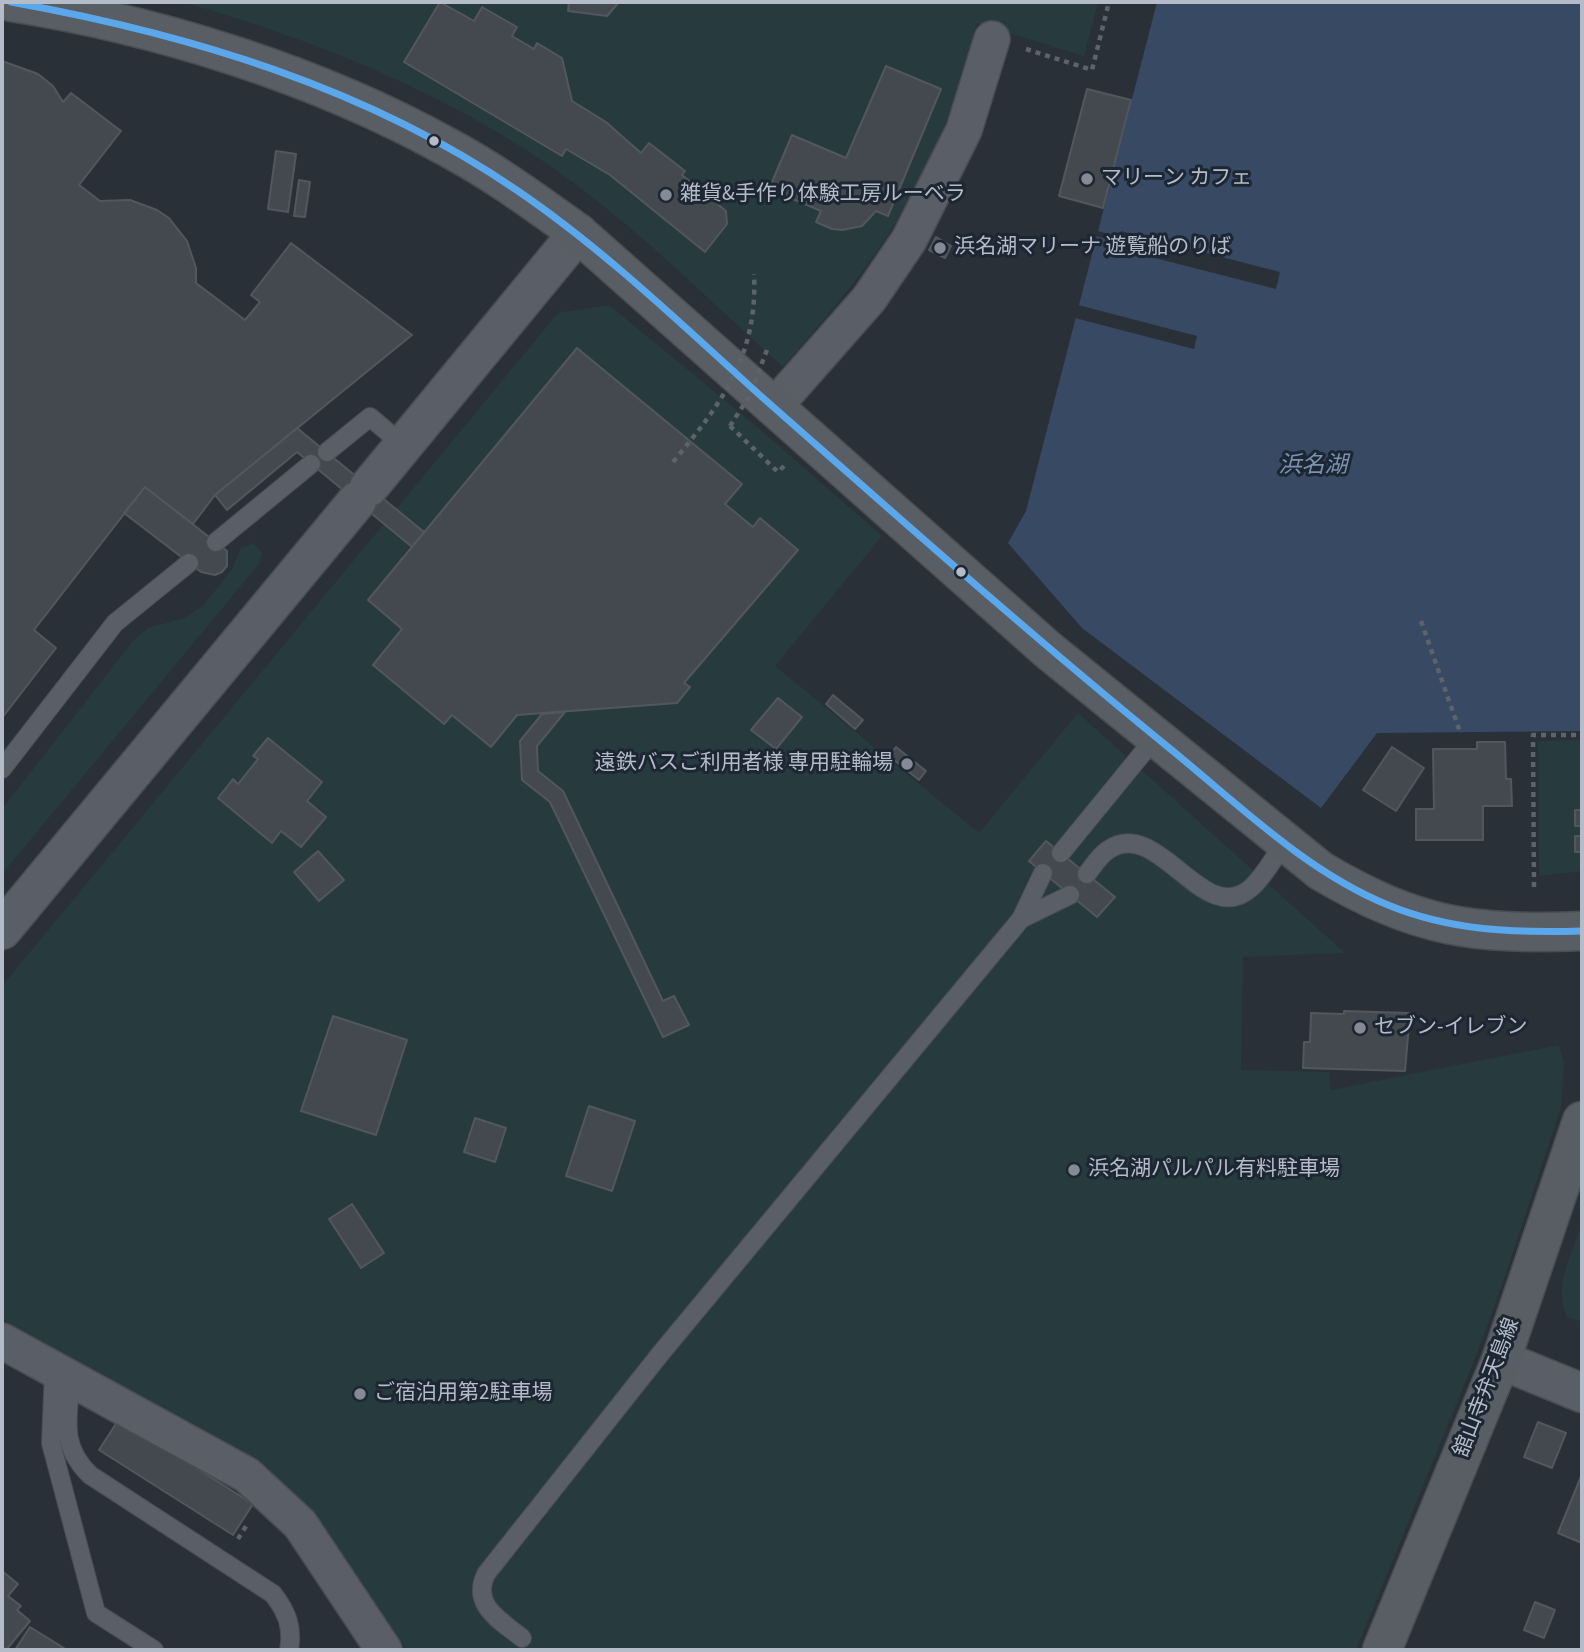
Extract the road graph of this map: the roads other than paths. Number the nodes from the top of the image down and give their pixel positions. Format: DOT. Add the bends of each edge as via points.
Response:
graph roads {
  1 [pos="10,2"];
  2 [pos="992,39"];
  3 [pos="578,233"];
  4 [pos="773,408"];
  5 [pos="403,444"];
  6 [pos="327,452"];
  7 [pos="311,464"];
  8 [pos="216,542"];
  9 [pos="189,563"];
  10 [pos="1156,738"];
  11 [pos="2,769"];
  12 [pos="1285,843"];
  13 [pos="1061,853"];
  14 [pos="1044,873"];
  15 [pos="1087,874"];
  16 [pos="1070,895"];
  17 [pos="1021,919"];
  18 [pos="2,930"];
  19 [pos="1582,931"];
  20 [pos="1582,1121"];
  21 [pos="2,1341"];
  22 [pos="1501,1360"];
  23 [pos="62,1373"];
  24 [pos="1582,1393"];
  25 [pos="522,1638"];
  26 [pos="154,1650"];
  27 [pos="289,1650"];
  28 [pos="384,1650"];
  29 [pos="1382,1650"];
  1 -- 3 [label="main road" via="127,25 348,100 449,147"];
  2 -- 4 [label="street" via="964,130 909,240 869,299"];
  3 -- 4 [label="main road"];
  3 -- 5 [label="street"];
  4 -- 10 [label="main road" via="1048,650"];
  5 -- 6 [label="lane" via="370,417"];
  5 -- 18 [label="street"];
  7 -- 8 [label="lane"];
  9 -- 11 [label="lane" via="115,623"];
  10 -- 12 [label="main road"];
  10 -- 13 [label="lane"];
  12 -- 15 [label="lane" via="1251,888 1228,896 1205,891 1142,845 1117,845 1107,850"];
  12 -- 19 [label="main road" via="1367,898 1412,917 1478,930"];
  14 -- 17 [label="lane"];
  16 -- 17 [label="lane"];
  17 -- 25 [label="lane" via="661,1353 486,1574 480,1586 482,1600 489,1612"];
  20 -- 22 [label="main road, 舘山寺弁天島線"];
  21 -- 23 [label="street"];
  22 -- 24 [label="street"];
  22 -- 29 [label="main road, 舘山寺弁天島線"];
  23 -- 26 [label="lane" via="51,1443 96,1613"];
  23 -- 27 [label="lane" via="68,1446 77,1463 274,1594 291,1629"];
  23 -- 28 [label="street" via="216,1455 275,1498 300,1524"];
}
